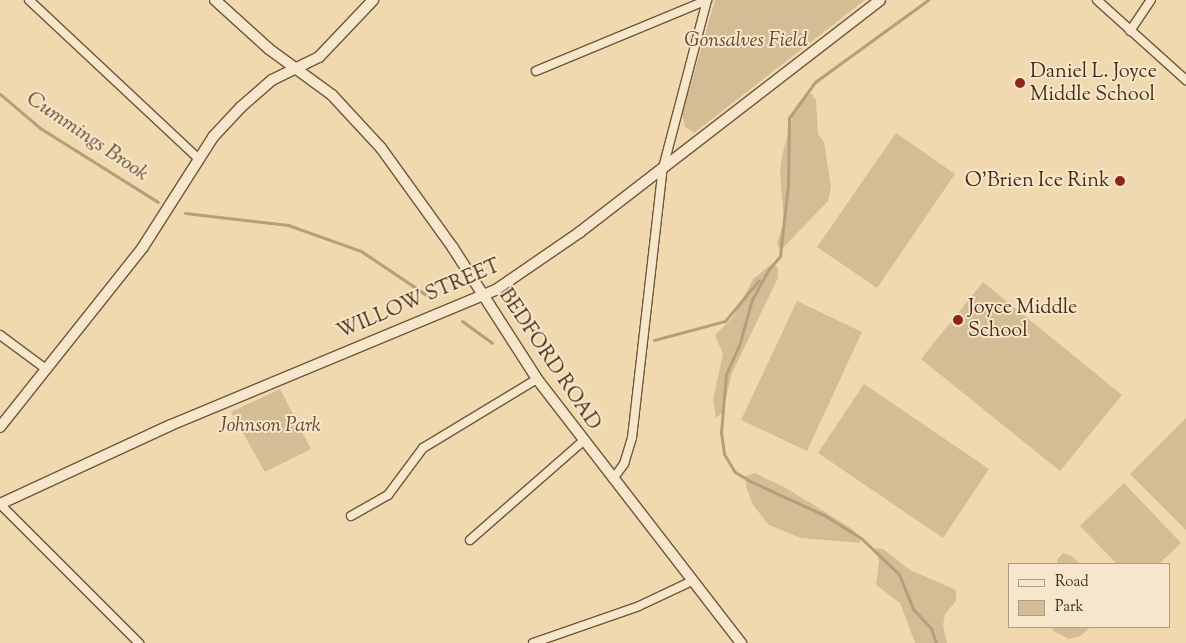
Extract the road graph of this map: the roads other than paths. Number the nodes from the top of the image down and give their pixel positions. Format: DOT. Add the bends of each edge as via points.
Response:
graph roads {
  1 [pos="30,0"];
  2 [pos="215,0"];
  3 [pos="373,0"];
  4 [pos="707,0"];
  5 [pos="880,0"];
  6 [pos="1097,0"];
  7 [pos="1151,0"];
  8 [pos="1130,30"];
  9 [pos="295,68"];
  10 [pos="536,71"];
  11 [pos="1186,80"];
  12 [pos="198,158"];
  13 [pos="663,168"];
  14 [pos="483,295"];
  15 [pos="0,335"];
  16 [pos="46,369"];
  17 [pos="537,379"];
  18 [pos="0,427"];
  19 [pos="583,441"];
  20 [pos="613,480"];
  21 [pos="0,504"];
  22 [pos="351,516"];
  23 [pos="470,540"];
  24 [pos="692,581"];
  25 [pos="139,643"];
  26 [pos="533,643"];
  27 [pos="741,643"];
  1 -- 12 [label="street"];
  2 -- 9 [label="street, BEDFORD ROAD"];
  3 -- 9 [label="street" via="319,57"];
  4 -- 10 [label="street"];
  4 -- 13 [label="street"];
  5 -- 13 [label="street, WILLOW STREET"];
  6 -- 8 [label="street"];
  7 -- 8 [label="street"];
  8 -- 11 [label="street"];
  9 -- 12 [label="street" via="276,78 241,107"];
  9 -- 14 [label="street, BEDFORD ROAD" via="332,95 381,148 417,195"];
  12 -- 16 [label="street" via="147,242"];
  13 -- 14 [label="street, WILLOW STREET" via="552,253"];
  13 -- 20 [label="street" via="632,438 624,464"];
  14 -- 17 [label="street, BEDFORD ROAD"];
  14 -- 21 [label="street, WILLOW STREET" via="171,425"];
  15 -- 16 [label="street"];
  16 -- 18 [label="street"];
  17 -- 19 [label="street, BEDFORD ROAD"];
  17 -- 22 [label="street" via="423,448 388,495"];
  19 -- 20 [label="street, BEDFORD ROAD"];
  19 -- 23 [label="street"];
  20 -- 24 [label="street, BEDFORD ROAD"];
  21 -- 25 [label="street"];
  24 -- 26 [label="street" via="639,606"];
  24 -- 27 [label="street, BEDFORD ROAD"];
}
